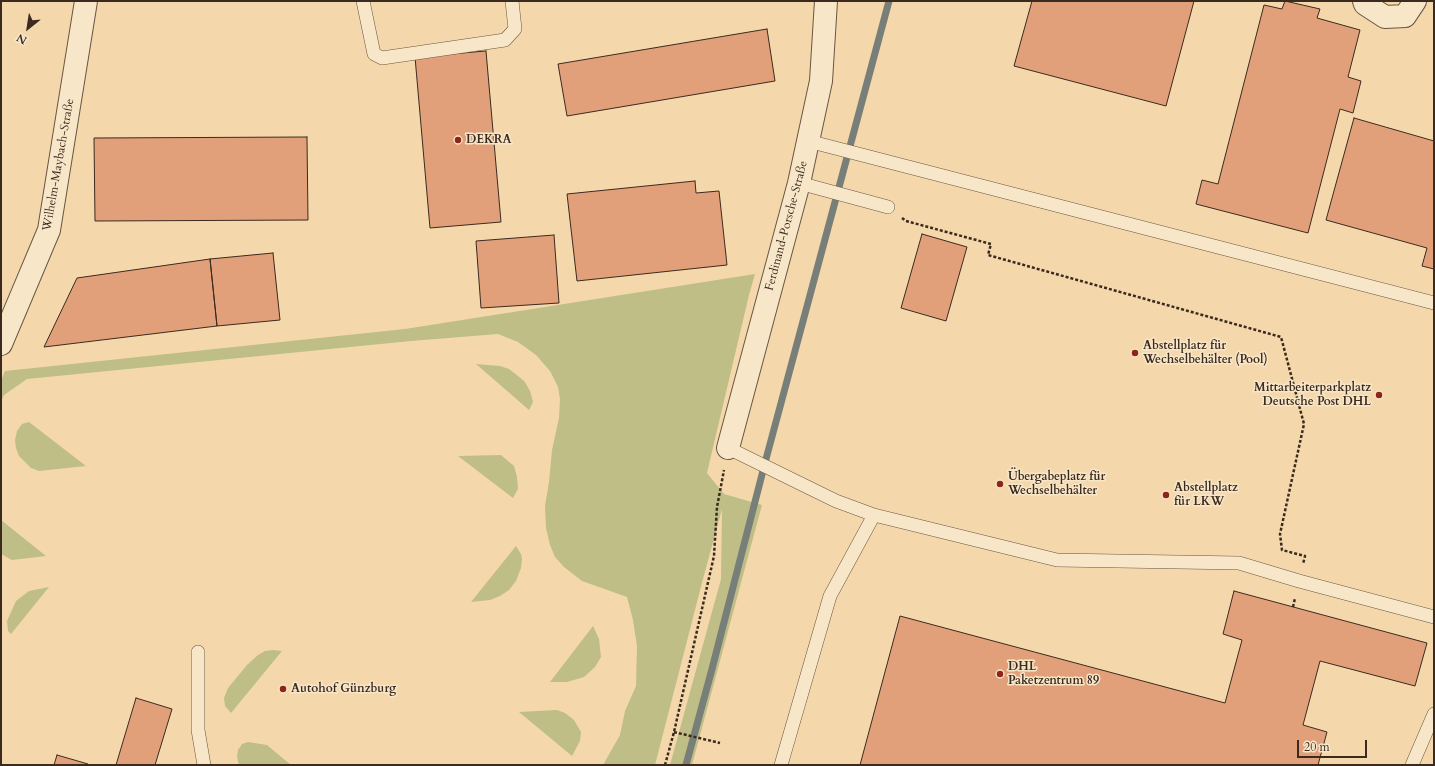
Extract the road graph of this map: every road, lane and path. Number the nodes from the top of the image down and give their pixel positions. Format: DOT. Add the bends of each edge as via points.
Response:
graph roads {
  1 [pos="86,1"];
  2 [pos="363,1"];
  3 [pos="512,1"];
  4 [pos="826,1"];
  5 [pos="1364,1"];
  6 [pos="1415,1"];
  7 [pos="808,141"];
  8 [pos="799,183"];
  9 [pos="888,207"];
  10 [pos="1434,303"];
  11 [pos="1,344"];
  12 [pos="728,448"];
  13 [pos="874,515"];
  14 [pos="1299,581"];
  15 [pos="1293,607"];
  16 [pos="1434,617"];
  17 [pos="198,652"];
  18 [pos="1434,714"];
  19 [pos="674,732"];
  20 [pos="720,743"];
  21 [pos="204,765"];
  22 [pos="665,765"];
  23 [pos="781,765"];
  24 [pos="1412,765"];
  1 -- 11 [label="street, Wilhelm-Maybach-Straße" via="49,230"];
  2 -- 3 [label="lane" via="374,54 382,58 505,40 515,29"];
  4 -- 7 [label="street, Ferdinand-Porsche-Straße" via="821,81"];
  5 -- 6 [label="street" via="1386,17 1405,16"];
  7 -- 8 [label="street, Ferdinand-Porsche-Straße"];
  7 -- 10 [label="lane"];
  8 -- 9 [label="lane"];
  8 -- 12 [label="street, Ferdinand-Porsche-Straße"];
  9 -- 14 [label="path" via="906,221 991,244 988,255 1282,337 1304,424 1280,534 1282,550 1305,556"];
  12 -- 13 [label="lane" via="836,501"];
  12 -- 19 [label="path" via="717,506 714,556"];
  13 -- 14 [label="lane" via="1058,560 1239,563"];
  13 -- 23 [label="lane" via="830,596"];
  14 -- 15 [label="path"];
  14 -- 16 [label="lane"];
  17 -- 21 [label="lane" via="198,730"];
  18 -- 24 [label="lane"];
  19 -- 20 [label="path"];
  19 -- 22 [label="path"];
}
